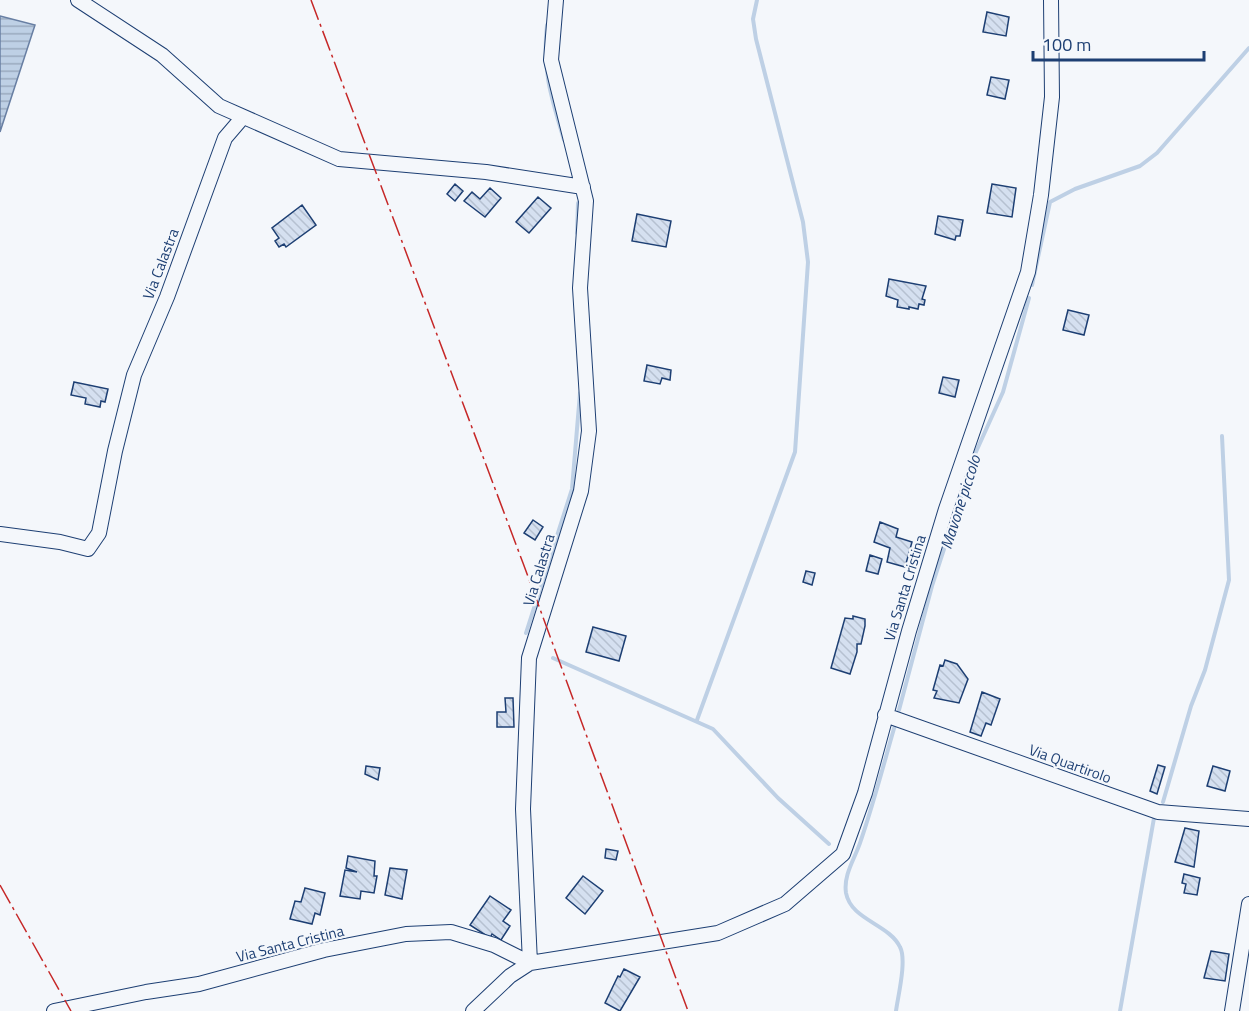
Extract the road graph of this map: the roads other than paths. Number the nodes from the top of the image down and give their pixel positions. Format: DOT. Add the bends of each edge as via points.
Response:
graph roads {
  1 [pos="78,0"];
  2 [pos="556,0"];
  3 [pos="1051,0"];
  4 [pos="243,117"];
  5 [pos="583,187"];
  6 [pos="0,534"];
  7 [pos="885,715"];
  8 [pos="1249,819"];
  9 [pos="1249,904"];
  10 [pos="530,963"];
  11 [pos="54,1011"];
  12 [pos="473,1011"];
  13 [pos="1232,1011"];
  1 -- 4 [label="street" via="162,55 219,106"];
  2 -- 5 [label="street, Via Calastra" via="551,60"];
  3 -- 7 [label="street, Via Santa Cristina" via="1052,97 1028,272 946,509"];
  4 -- 5 [label="street" via="339,159 486,172"];
  4 -- 6 [label="street, Via Calastra" via="225,138 134,375 114,451 99,533 88,549"];
  5 -- 10 [label="street, Via Calastra" via="586,201 580,288 589,431 581,491 529,658 523,809"];
  7 -- 8 [label="street, Via Quartirolo" via="1158,812"];
  7 -- 10 [label="street, Via Santa Cristina" via="862,804 843,854 785,904 718,933"];
  9 -- 13 [label="street"];
  10 -- 11 [label="street, Via Santa Cristina" via="494,945 451,932 406,934 324,950 199,984"];
  10 -- 12 [label="street, Via Santa Cristina"];
}
